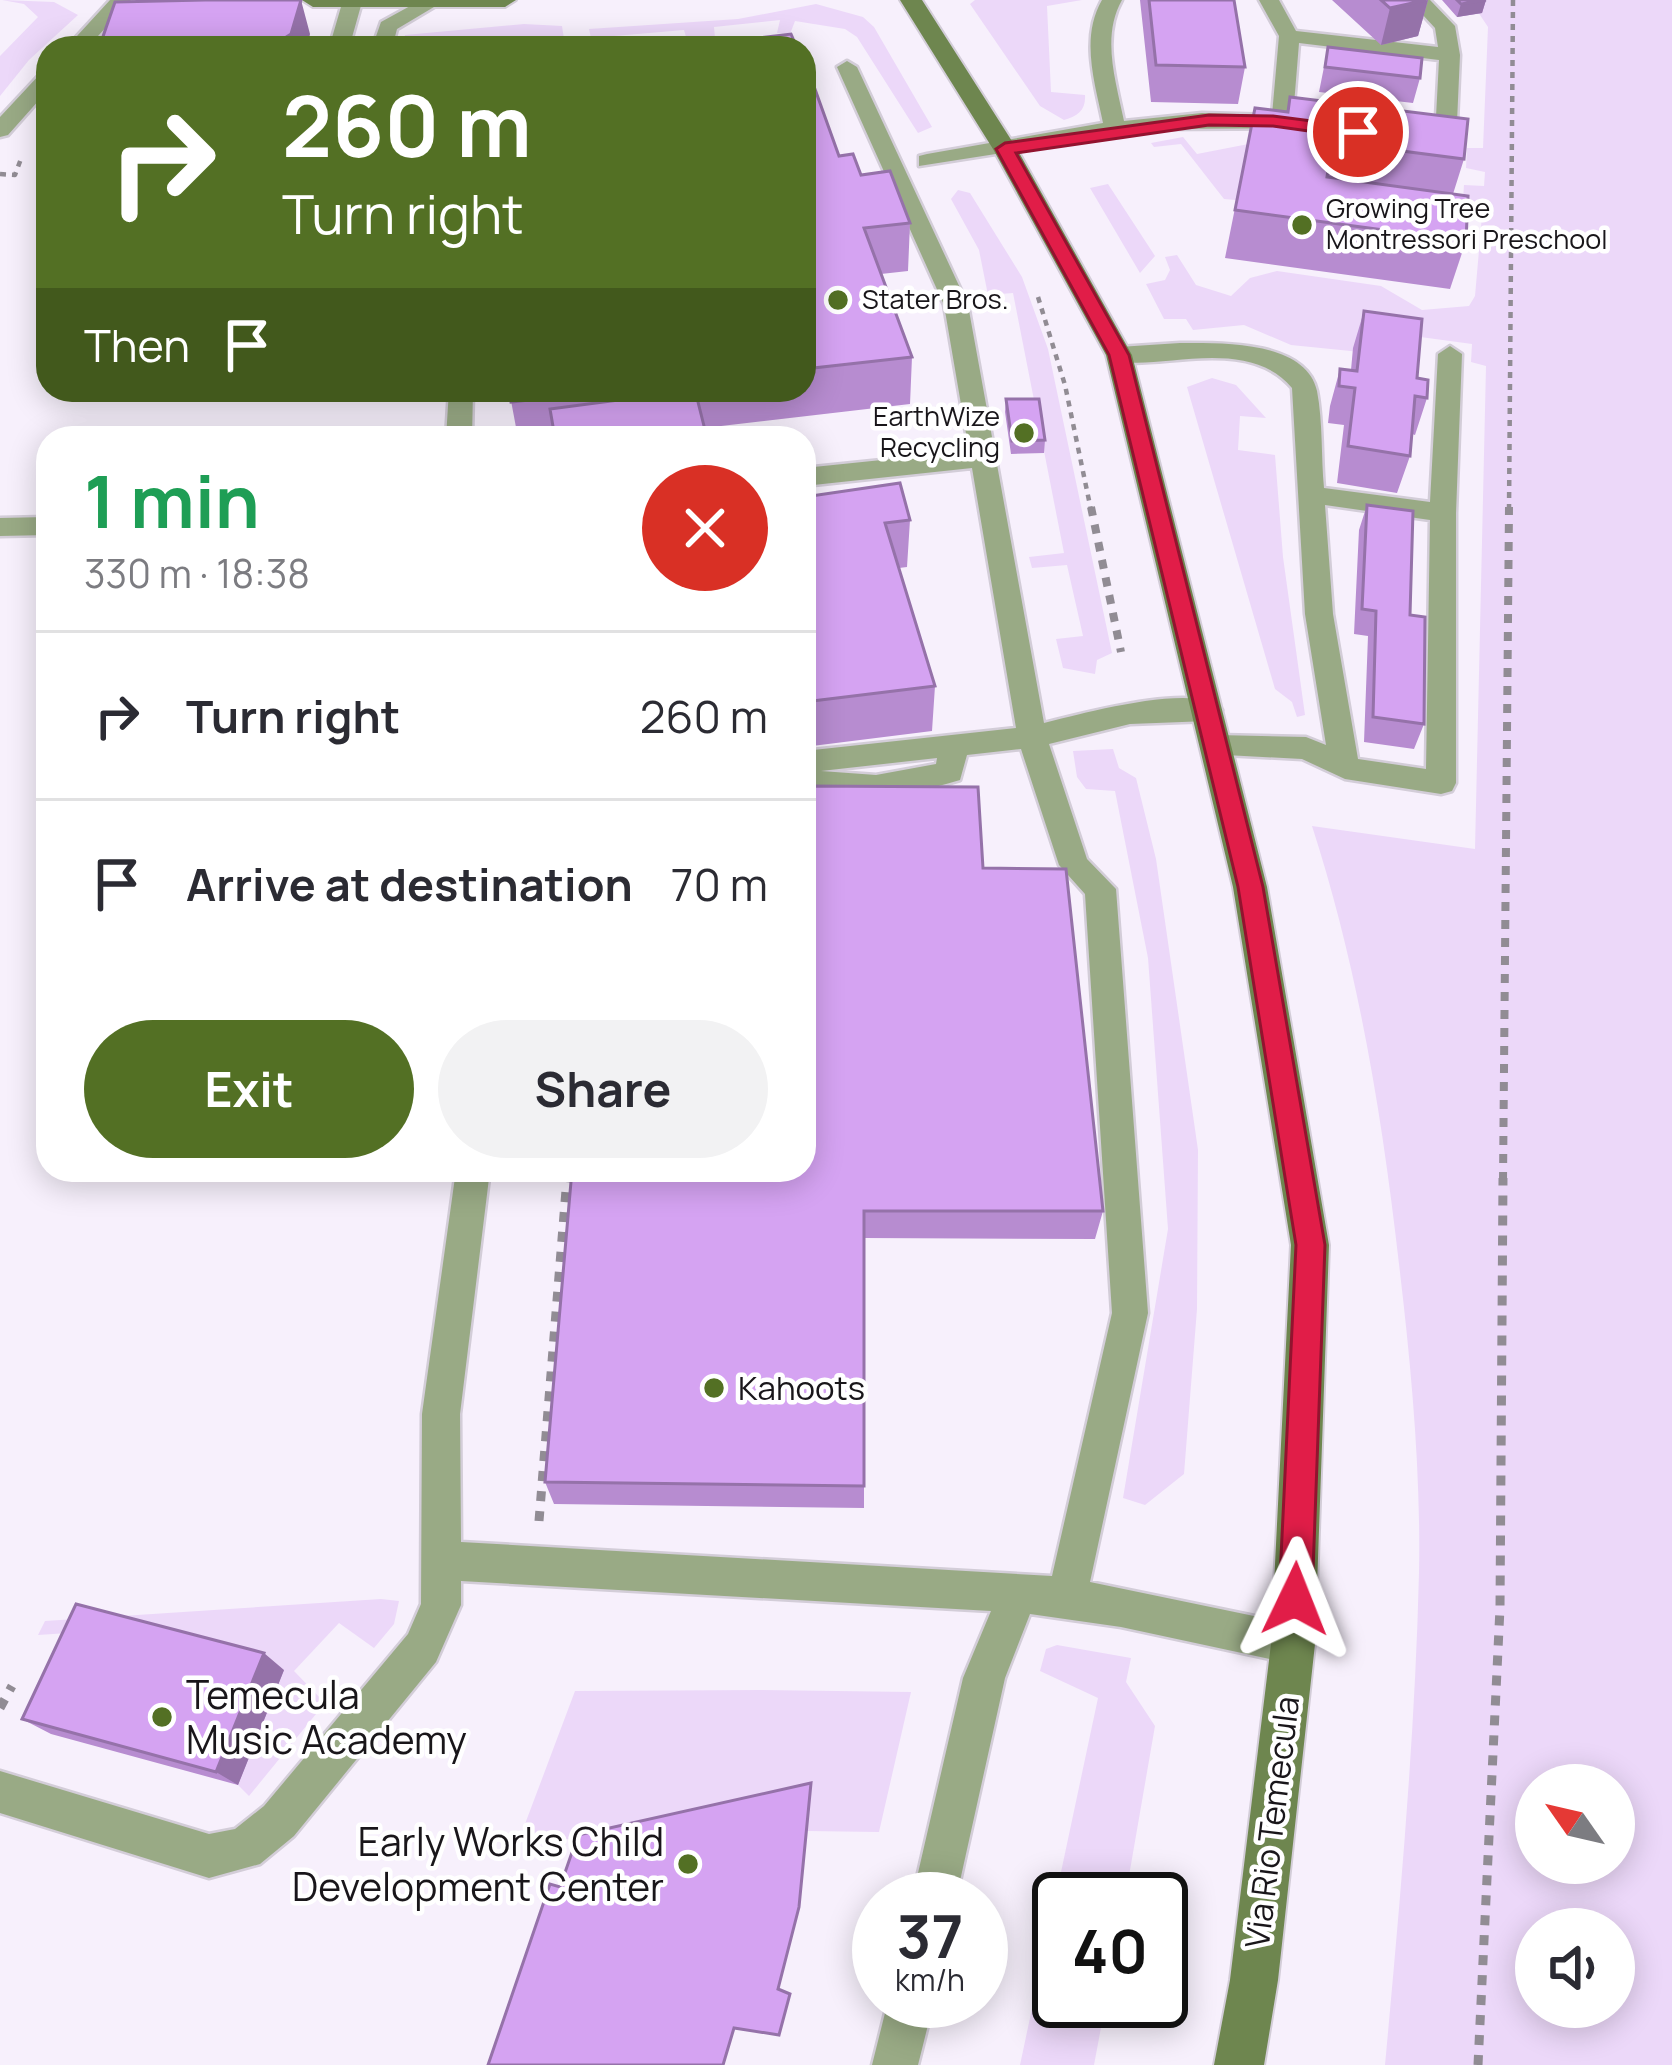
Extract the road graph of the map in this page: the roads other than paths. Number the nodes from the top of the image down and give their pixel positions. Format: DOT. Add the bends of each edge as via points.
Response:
graph roads {
  1 [pos="121,0"];
  2 [pos="313,0"];
  3 [pos="505,0"];
  4 [pos="911,0"];
  5 [pos="1112,0"];
  6 [pos="1269,0"];
  7 [pos="1419,0"];
  8 [pos="353,1"];
  9 [pos="434,1"];
  10 [pos="87,36"];
  11 [pos="342,36"];
  12 [pos="385,36"];
  13 [pos="1289,36"];
  14 [pos="1450,55"];
  15 [pos="848,67"];
  16 [pos="36,89"];
  17 [pos="4,122"];
  18 [pos="1282,122"];
  19 [pos="1320,127"];
  20 [pos="1114,132"];
  21 [pos="1402,138"];
  22 [pos="1005,149"];
  23 [pos="927,161"];
  24 [pos="1450,354"];
  25 [pos="1119,355"];
  26 [pos="983,458"];
  27 [pos="816,476"];
  28 [pos="1313,495"];
  29 [pos="1443,513"];
  30 [pos="36,526"];
  31 [pos="0,527"];
  32 [pos="1212,728"];
  33 [pos="1032,737"];
  34 [pos="954,746"];
  35 [pos="816,761"];
  36 [pos="1345,768"];
  37 [pos="816,782"];
  38 [pos="471,1182"];
  39 [pos="443,1560"];
  40 [pos="1018,1593"];
  41 [pos="1066,1601"];
  42 [pos="1293,1644"];
  43 [pos="0,1792"];
  44 [pos="940,1872"];
  45 [pos="904,2028"];
  46 [pos="895,2065"];
  47 [pos="1239,2065"];
  1 -- 10 [label="lane"];
  2 -- 8 [label="street"];
  3 -- 9 [label="street"];
  4 -- 22 [label="street, Via Rio Temecula"];
  5 -- 20 [label="lane" via="1102,11 1102,41"];
  6 -- 13 [label="lane"];
  7 -- 14 [label="lane" via="1445,26"];
  8 -- 9 [label="street"];
  8 -- 11 [label="lane"];
  9 -- 12 [label="lane" via="388,26"];
  13 -- 14 [label="lane"];
  13 -- 18 [label="lane"];
  14 -- 21 [label="lane" via="1445,144"];
  15 -- 26 [label="lane" via="956,305"];
  16 -- 17 [label="lane"];
  18 -- 19 [label="lane"];
  18 -- 20 [label="lane" via="1209,120"];
  20 -- 22 [label="lane"];
  22 -- 23 [label="lane"];
  22 -- 25 [label="street, Via Rio Temecula"];
  24 -- 29 [label="lane"];
  25 -- 28 [label="lane" via="1202,350 1285,366 1304,387"];
  25 -- 32 [label="street, Via Rio Temecula"];
  26 -- 27 [label="lane"];
  26 -- 33 [label="lane"];
  28 -- 29 [label="lane"];
  28 -- 36 [label="lane" via="1319,614"];
  29 -- 36 [label="lane" via="1441,783"];
  30 -- 31 [label="lane"];
  32 -- 33 [label="lane" via="1130,713"];
  32 -- 36 [label="lane" via="1306,748"];
  32 -- 42 [label="street, Via Rio Temecula" via="1250,887 1310,1245"];
  33 -- 34 [label="lane"];
  33 -- 41 [label="lane" via="1074,865 1100,889 1130,1313"];
  34 -- 35 [label="lane"];
  34 -- 37 [label="lane" via="949,772 836,789"];
  38 -- 39 [label="lane" via="441,1414"];
  39 -- 40 [label="lane"];
  39 -- 43 [label="lane" via="441,1605 422,1648 279,1821 244,1850 209,1856"];
  40 -- 41 [label="lane"];
  40 -- 44 [label="lane" via="984,1678"];
  41 -- 42 [label="lane"];
  42 -- 47 [label="street, Via Rio Temecula"];
  45 -- 46 [label="lane"];
}
